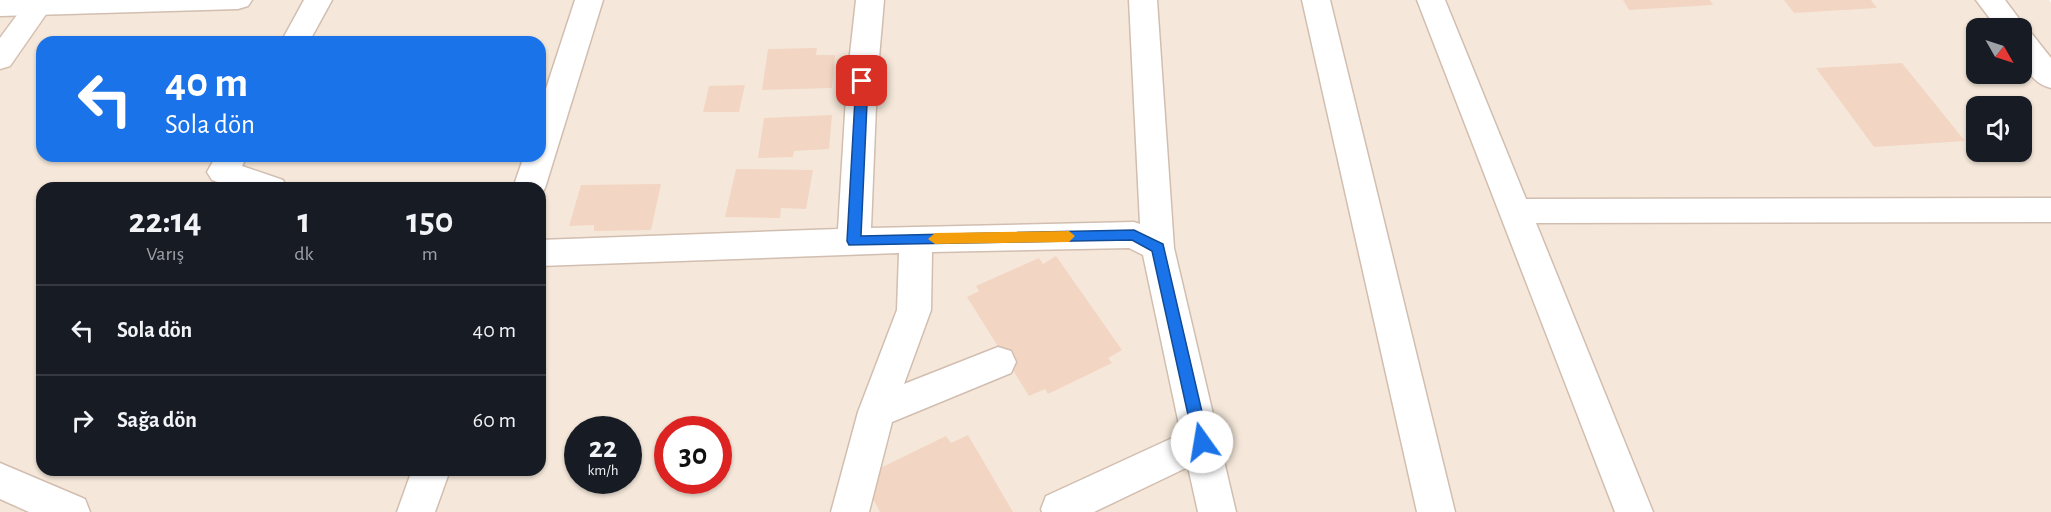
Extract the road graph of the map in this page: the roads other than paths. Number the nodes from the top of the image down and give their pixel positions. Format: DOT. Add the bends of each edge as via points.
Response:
graph roads {
  1 [pos="238,0"];
  2 [pos="318,0"];
  3 [pos="589,0"];
  4 [pos="870,0"];
  5 [pos="1143,0"];
  6 [pos="1316,0"];
  7 [pos="1431,0"];
  8 [pos="1990,0"];
  9 [pos="40,3"];
  10 [pos="0,7"];
  11 [pos="2004,18"];
  12 [pos="298,36"];
  13 [pos="2032,54"];
  14 [pos="0,59"];
  15 [pos="2051,78"];
  16 [pos="546,136"];
  17 [pos="229,162"];
  18 [pos="538,162"];
  19 [pos="254,182"];
  20 [pos="531,182"];
  21 [pos="1515,210"];
  22 [pos="2051,210"];
  23 [pos="916,239"];
  24 [pos="854,241"];
  25 [pos="1158,248"];
  26 [pos="546,253"];
  27 [pos="998,362"];
  28 [pos="876,412"];
  29 [pos="1202,442"];
  30 [pos="429,476"];
  31 [pos="0,480"];
  32 [pos="1060,509"];
  33 [pos="71,512"];
  34 [pos="416,512"];
  35 [pos="850,512"];
  36 [pos="1217,512"];
  37 [pos="1436,512"];
  38 [pos="1634,512"];
  1 -- 9 [label="street"];
  2 -- 12 [label="street"];
  3 -- 16 [label="street"];
  4 -- 24 [label="street"];
  5 -- 25 [label="street"];
  6 -- 37 [label="street"];
  7 -- 21 [label="street"];
  8 -- 11 [label="street"];
  9 -- 10 [label="street"];
  9 -- 14 [label="street"];
  13 -- 15 [label="street"];
  17 -- 19 [label="street" via="223,172"];
  18 -- 20 [label="street"];
  21 -- 22 [label="street"];
  21 -- 38 [label="street"];
  23 -- 24 [label="street"];
  23 -- 25 [label="street" via="1134,235"];
  23 -- 28 [label="street" via="914,310"];
  24 -- 26 [label="street"];
  25 -- 29 [label="street"];
  27 -- 28 [label="street"];
  28 -- 35 [label="street"];
  29 -- 32 [label="street"];
  29 -- 36 [label="street"];
  30 -- 34 [label="street"];
  31 -- 33 [label="street"];
}
